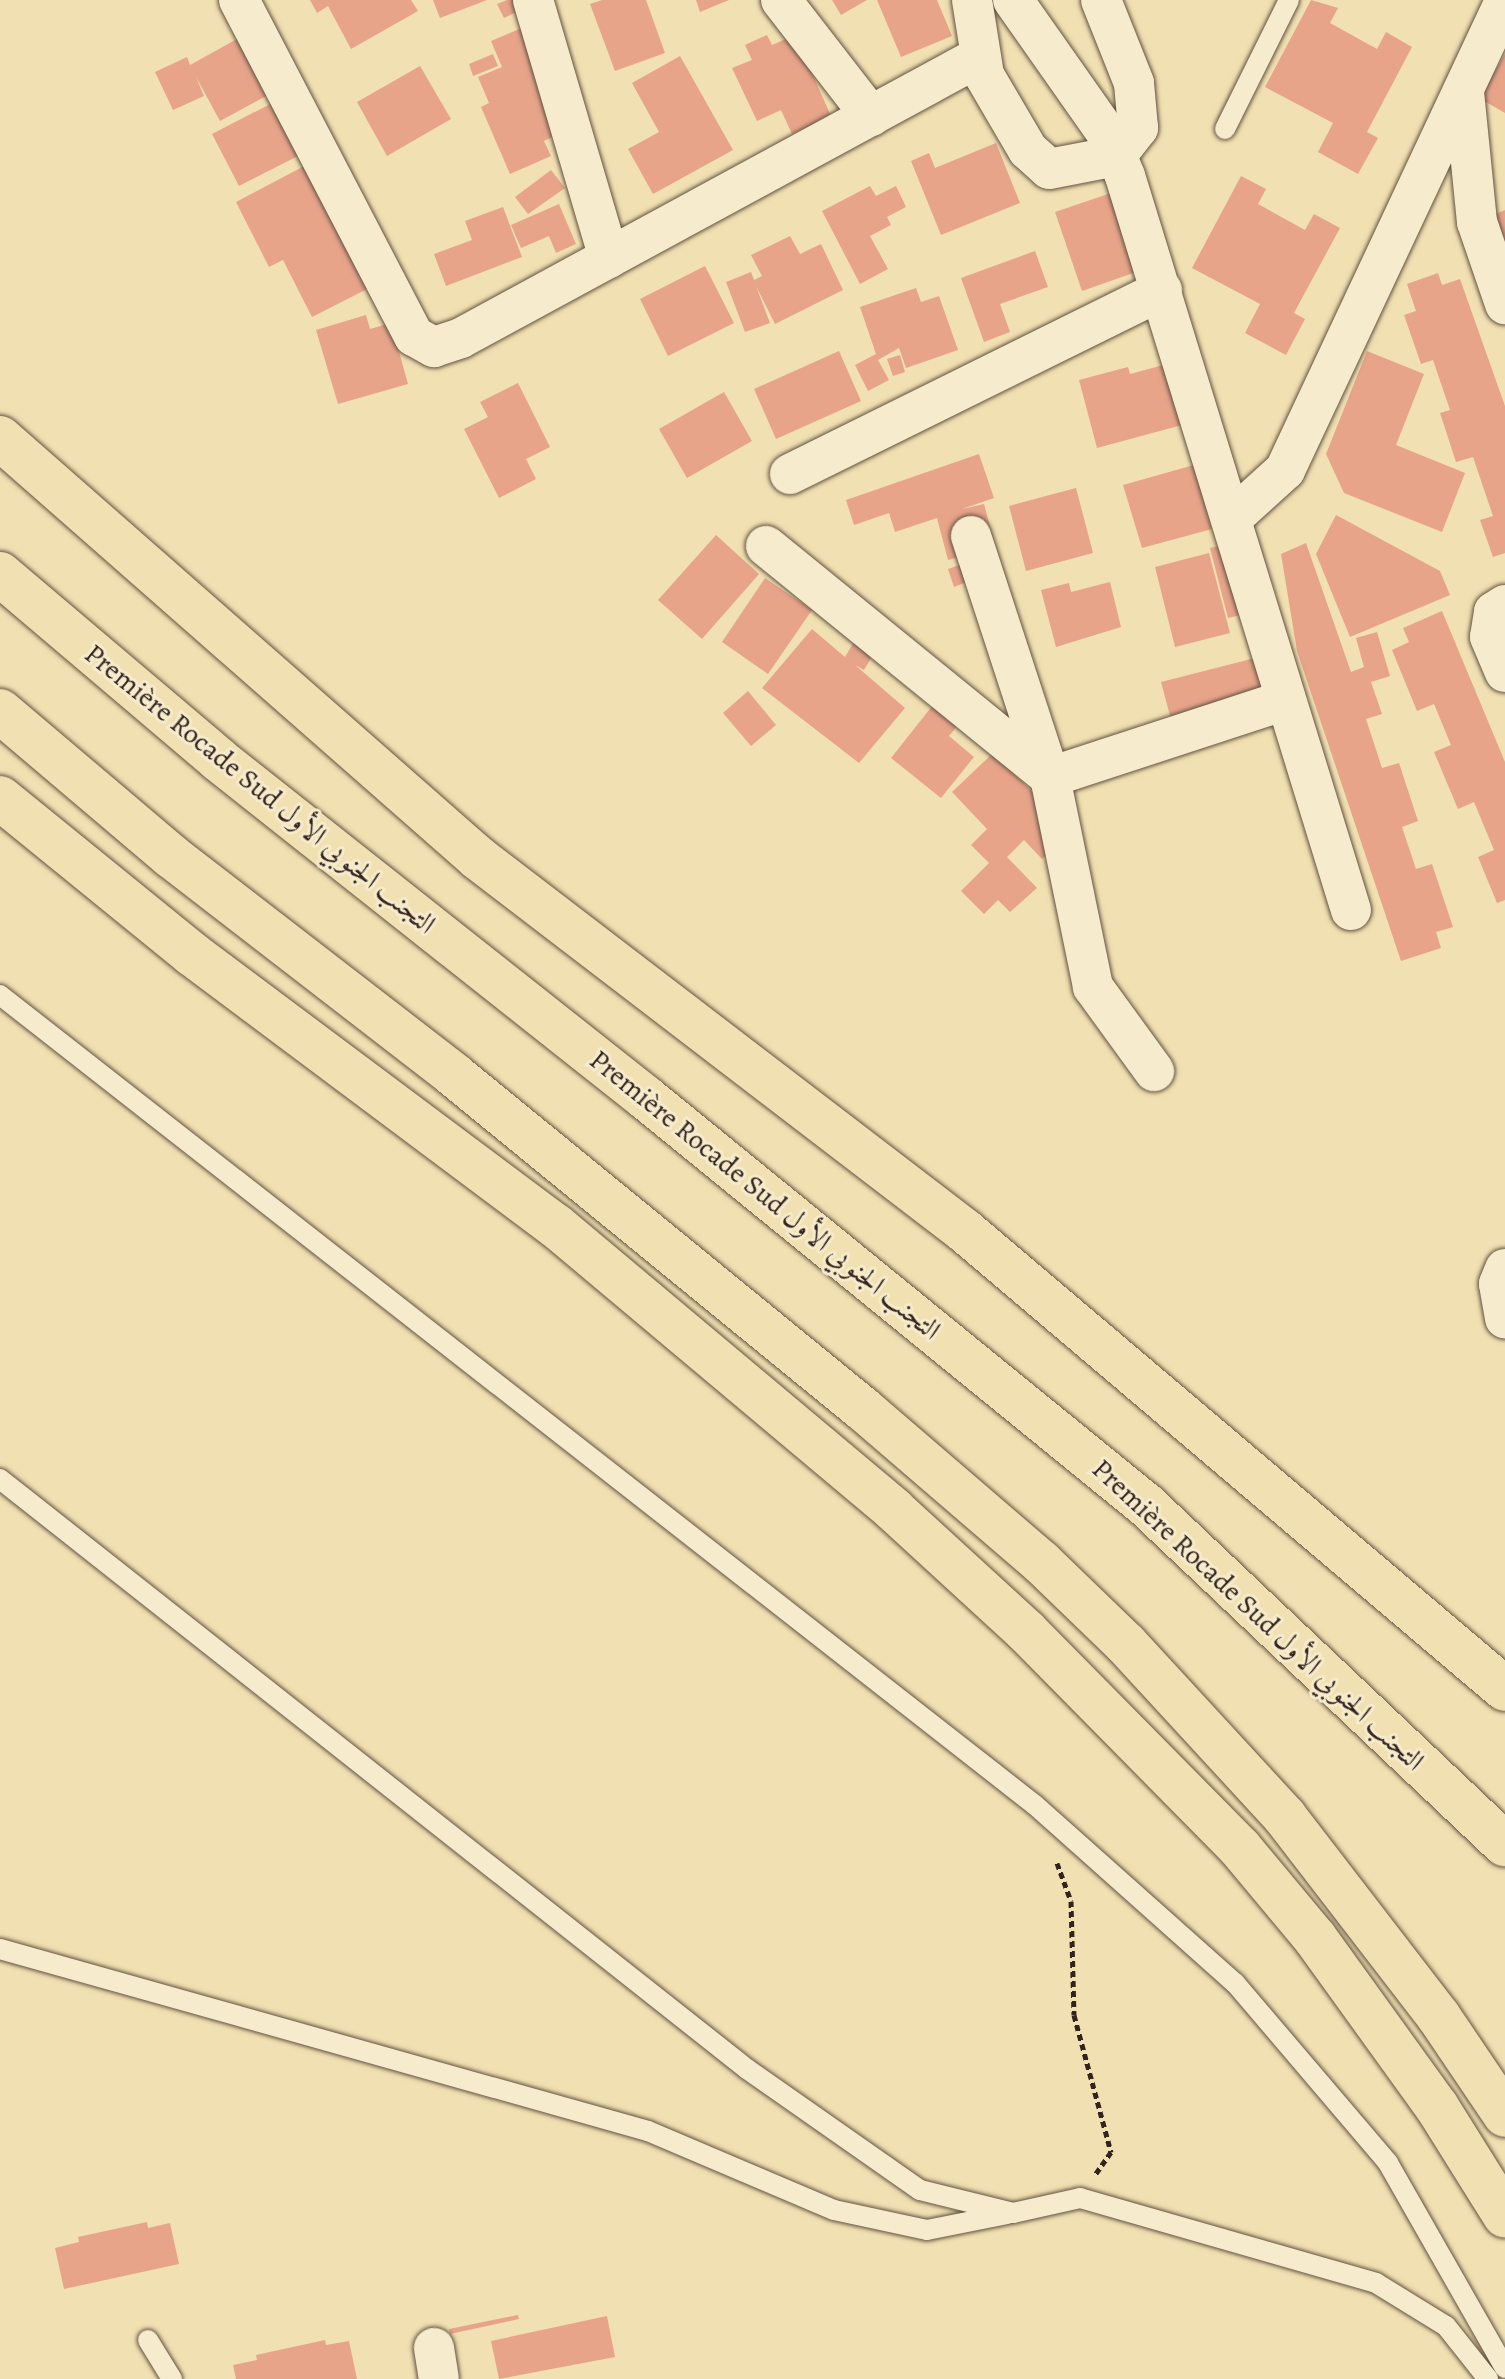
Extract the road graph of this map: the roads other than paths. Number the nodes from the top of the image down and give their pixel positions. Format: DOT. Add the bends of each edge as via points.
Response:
graph roads {
  1 [pos="239,0"];
  2 [pos="533,0"];
  3 [pos="781,0"];
  4 [pos="972,0"];
  5 [pos="1013,0"];
  6 [pos="1101,0"];
  7 [pos="1289,0"];
  8 [pos="1505,1"];
  9 [pos="977,58"];
  10 [pos="1464,88"];
  11 [pos="871,116"];
  12 [pos="1225,129"];
  13 [pos="1116,156"];
  14 [pos="609,258"];
  15 [pos="1162,290"];
  16 [pos="1505,304"];
  17 [pos="0,438"];
  18 [pos="790,474"];
  19 [pos="1231,519"];
  20 [pos="971,536"];
  21 [pos="766,546"];
  22 [pos="0,574"];
  23 [pos="1505,605"];
  24 [pos="1505,672"];
  25 [pos="1286,700"];
  26 [pos="0,711"];
  27 [pos="1050,777"];
  28 [pos="0,798"];
  29 [pos="1351,910"];
  30 [pos="0,995"];
  31 [pos="1154,1071"];
  32 [pos="1505,1269"];
  33 [pos="1505,1318"];
  34 [pos="0,1479"];
  35 [pos="1505,1689"];
  36 [pos="1505,1845"];
  37 [pos="0,1949"];
  38 [pos="1505,2115"];
  39 [pos="1013,2213"];
  40 [pos="1505,2216"];
  41 [pos="148,2340"];
  42 [pos="1505,2368"];
  43 [pos="172,2379"];
  44 [pos="1488,2379"];
  1 -- 14 [label="street" via="414,336 434,347 461,338"];
  2 -- 14 [label="street"];
  3 -- 11 [label="street"];
  4 -- 9 [label="street"];
  5 -- 13 [label="street" via="1108,135"];
  6 -- 13 [label="street" via="1140,109 1138,128"];
  7 -- 12 [label="lane"];
  8 -- 10 [label="street"];
  9 -- 11 [label="street"];
  9 -- 13 [label="street" via="1038,164 1049,169"];
  10 -- 16 [label="street" via="1477,222"];
  10 -- 19 [label="street" via="1285,470"];
  11 -- 14 [label="street"];
  13 -- 15 [label="street"];
  15 -- 18 [label="street"];
  15 -- 19 [label="street"];
  17 -- 35 [label="highway" via="478,858 965,1231"];
  19 -- 25 [label="street"];
  20 -- 27 [label="street"];
  21 -- 27 [label="street"];
  22 -- 36 [label="highway, Première Rocade Sud التجنب الجنوبي الأول" via="219,760 646,1098 1146,1505"];
  23 -- 24 [label="street" via="1494,612 1490,637"];
  25 -- 27 [label="street"];
  25 -- 29 [label="street"];
  26 -- 38 [label="highway" via="171,856 454,1075 826,1378 1041,1562 1197,1718 1285,1817 1420,1991"];
  27 -- 31 [label="street" via="1093,987"];
  28 -- 40 [label="highway" via="192,954 556,1226 894,1510 1027,1632 1230,1838 1315,1938 1437,2107"];
  30 -- 42 [label="lane" via="1035,1805 1235,1983 1388,2163"];
  32 -- 33 [label="street" via="1499,1300"];
  34 -- 39 [label="lane" via="747,2069 920,2190"];
  37 -- 39 [label="lane" via="648,2131 834,2210 927,2230"];
  39 -- 44 [label="lane" via="1080,2198 1376,2283 1446,2326"];
  41 -- 43 [label="lane"];
}
